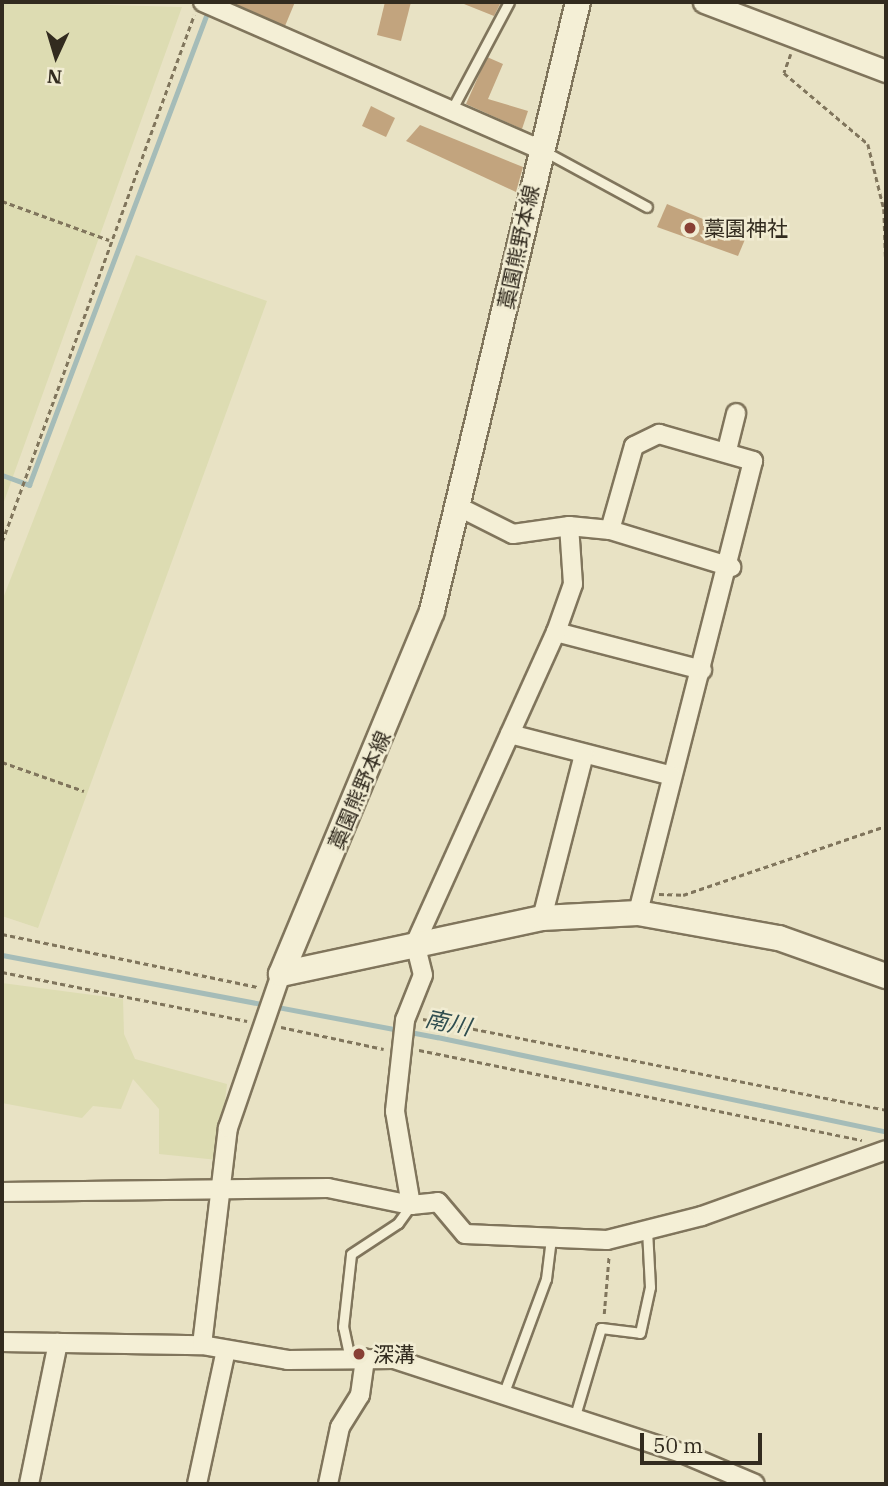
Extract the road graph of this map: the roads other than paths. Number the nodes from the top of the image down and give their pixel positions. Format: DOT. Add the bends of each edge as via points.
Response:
graph roads {
  1 [pos="509,2"];
  2 [pos="578,2"];
  3 [pos="704,2"];
  4 [pos="211,3"];
  5 [pos="886,71"];
  6 [pos="451,112"];
  7 [pos="540,149"];
  8 [pos="647,207"];
  9 [pos="736,413"];
  10 [pos="727,450"];
  11 [pos="458,507"];
  12 [pos="569,526"];
  13 [pos="610,530"];
  14 [pos="731,567"];
  15 [pos="555,632"];
  16 [pos="702,670"];
  17 [pos="510,734"];
  18 [pos="584,754"];
  19 [pos="672,776"];
  20 [pos="642,903"];
  21 [pos="542,918"];
  22 [pos="415,944"];
  23 [pos="886,976"];
  24 [pos="277,986"];
  25 [pos="885,1149"];
  26 [pos="220,1187"];
  27 [pos="2,1192"];
  28 [pos="411,1205"];
  29 [pos="647,1230"];
  30 [pos="551,1241"];
  31 [pos="2,1342"];
  32 [pos="58,1343"];
  33 [pos="202,1345"];
  34 [pos="226,1350"];
  35 [pos="358,1359"];
  36 [pos="502,1398"];
  37 [pos="573,1420"];
  38 [pos="29,1484"];
  39 [pos="197,1484"];
  40 [pos="328,1484"];
  41 [pos="755,1484"];
  1 -- 6 [label="lane"];
  2 -- 7 [label="main road, 藁園熊野本線"];
  3 -- 5 [label="street"];
  4 -- 6 [label="street"];
  6 -- 7 [label="street"];
  7 -- 8 [label="lane"];
  7 -- 11 [label="main road, 藁園熊野本線"];
  9 -- 10 [label="street"];
  10 -- 13 [label="street" via="659,434 634,446"];
  10 -- 14 [label="street" via="753,461"];
  11 -- 12 [label="street" via="513,534"];
  11 -- 24 [label="main road, 藁園熊野本線" via="416,656"];
  12 -- 13 [label="street"];
  12 -- 15 [label="street" via="573,584"];
  13 -- 14 [label="street"];
  14 -- 16 [label="street"];
  15 -- 16 [label="street"];
  15 -- 17 [label="street"];
  16 -- 19 [label="street"];
  17 -- 18 [label="street"];
  17 -- 22 [label="street"];
  18 -- 19 [label="street"];
  18 -- 21 [label="street"];
  19 -- 20 [label="street"];
  20 -- 21 [label="main road"];
  20 -- 23 [label="main road" via="779,938"];
  21 -- 22 [label="main road"];
  22 -- 24 [label="main road"];
  22 -- 28 [label="street" via="423,975 406,1018 395,1111"];
  24 -- 26 [label="street" via="237,1090"];
  25 -- 29 [label="street"];
  26 -- 27 [label="street"];
  26 -- 28 [label="street" via="328,1188"];
  26 -- 33 [label="street"];
  28 -- 30 [label="street" via="438,1202 465,1234 511,1233"];
  28 -- 35 [label="lane" via="397,1223 351,1254 343,1327"];
  29 -- 30 [label="street" via="607,1240"];
  29 -- 37 [label="lane" via="650,1287 640,1333 601,1328"];
  30 -- 36 [label="lane" via="542,1291"];
  31 -- 32 [label="street"];
  32 -- 33 [label="street"];
  32 -- 38 [label="street"];
  33 -- 34 [label="street"];
  34 -- 35 [label="street" via="288,1360"];
  34 -- 39 [label="street"];
  35 -- 36 [label="street" via="394,1359"];
  35 -- 40 [label="street" via="360,1395 340,1427"];
  36 -- 37 [label="street"];
  37 -- 41 [label="street" via="682,1453"];
}
